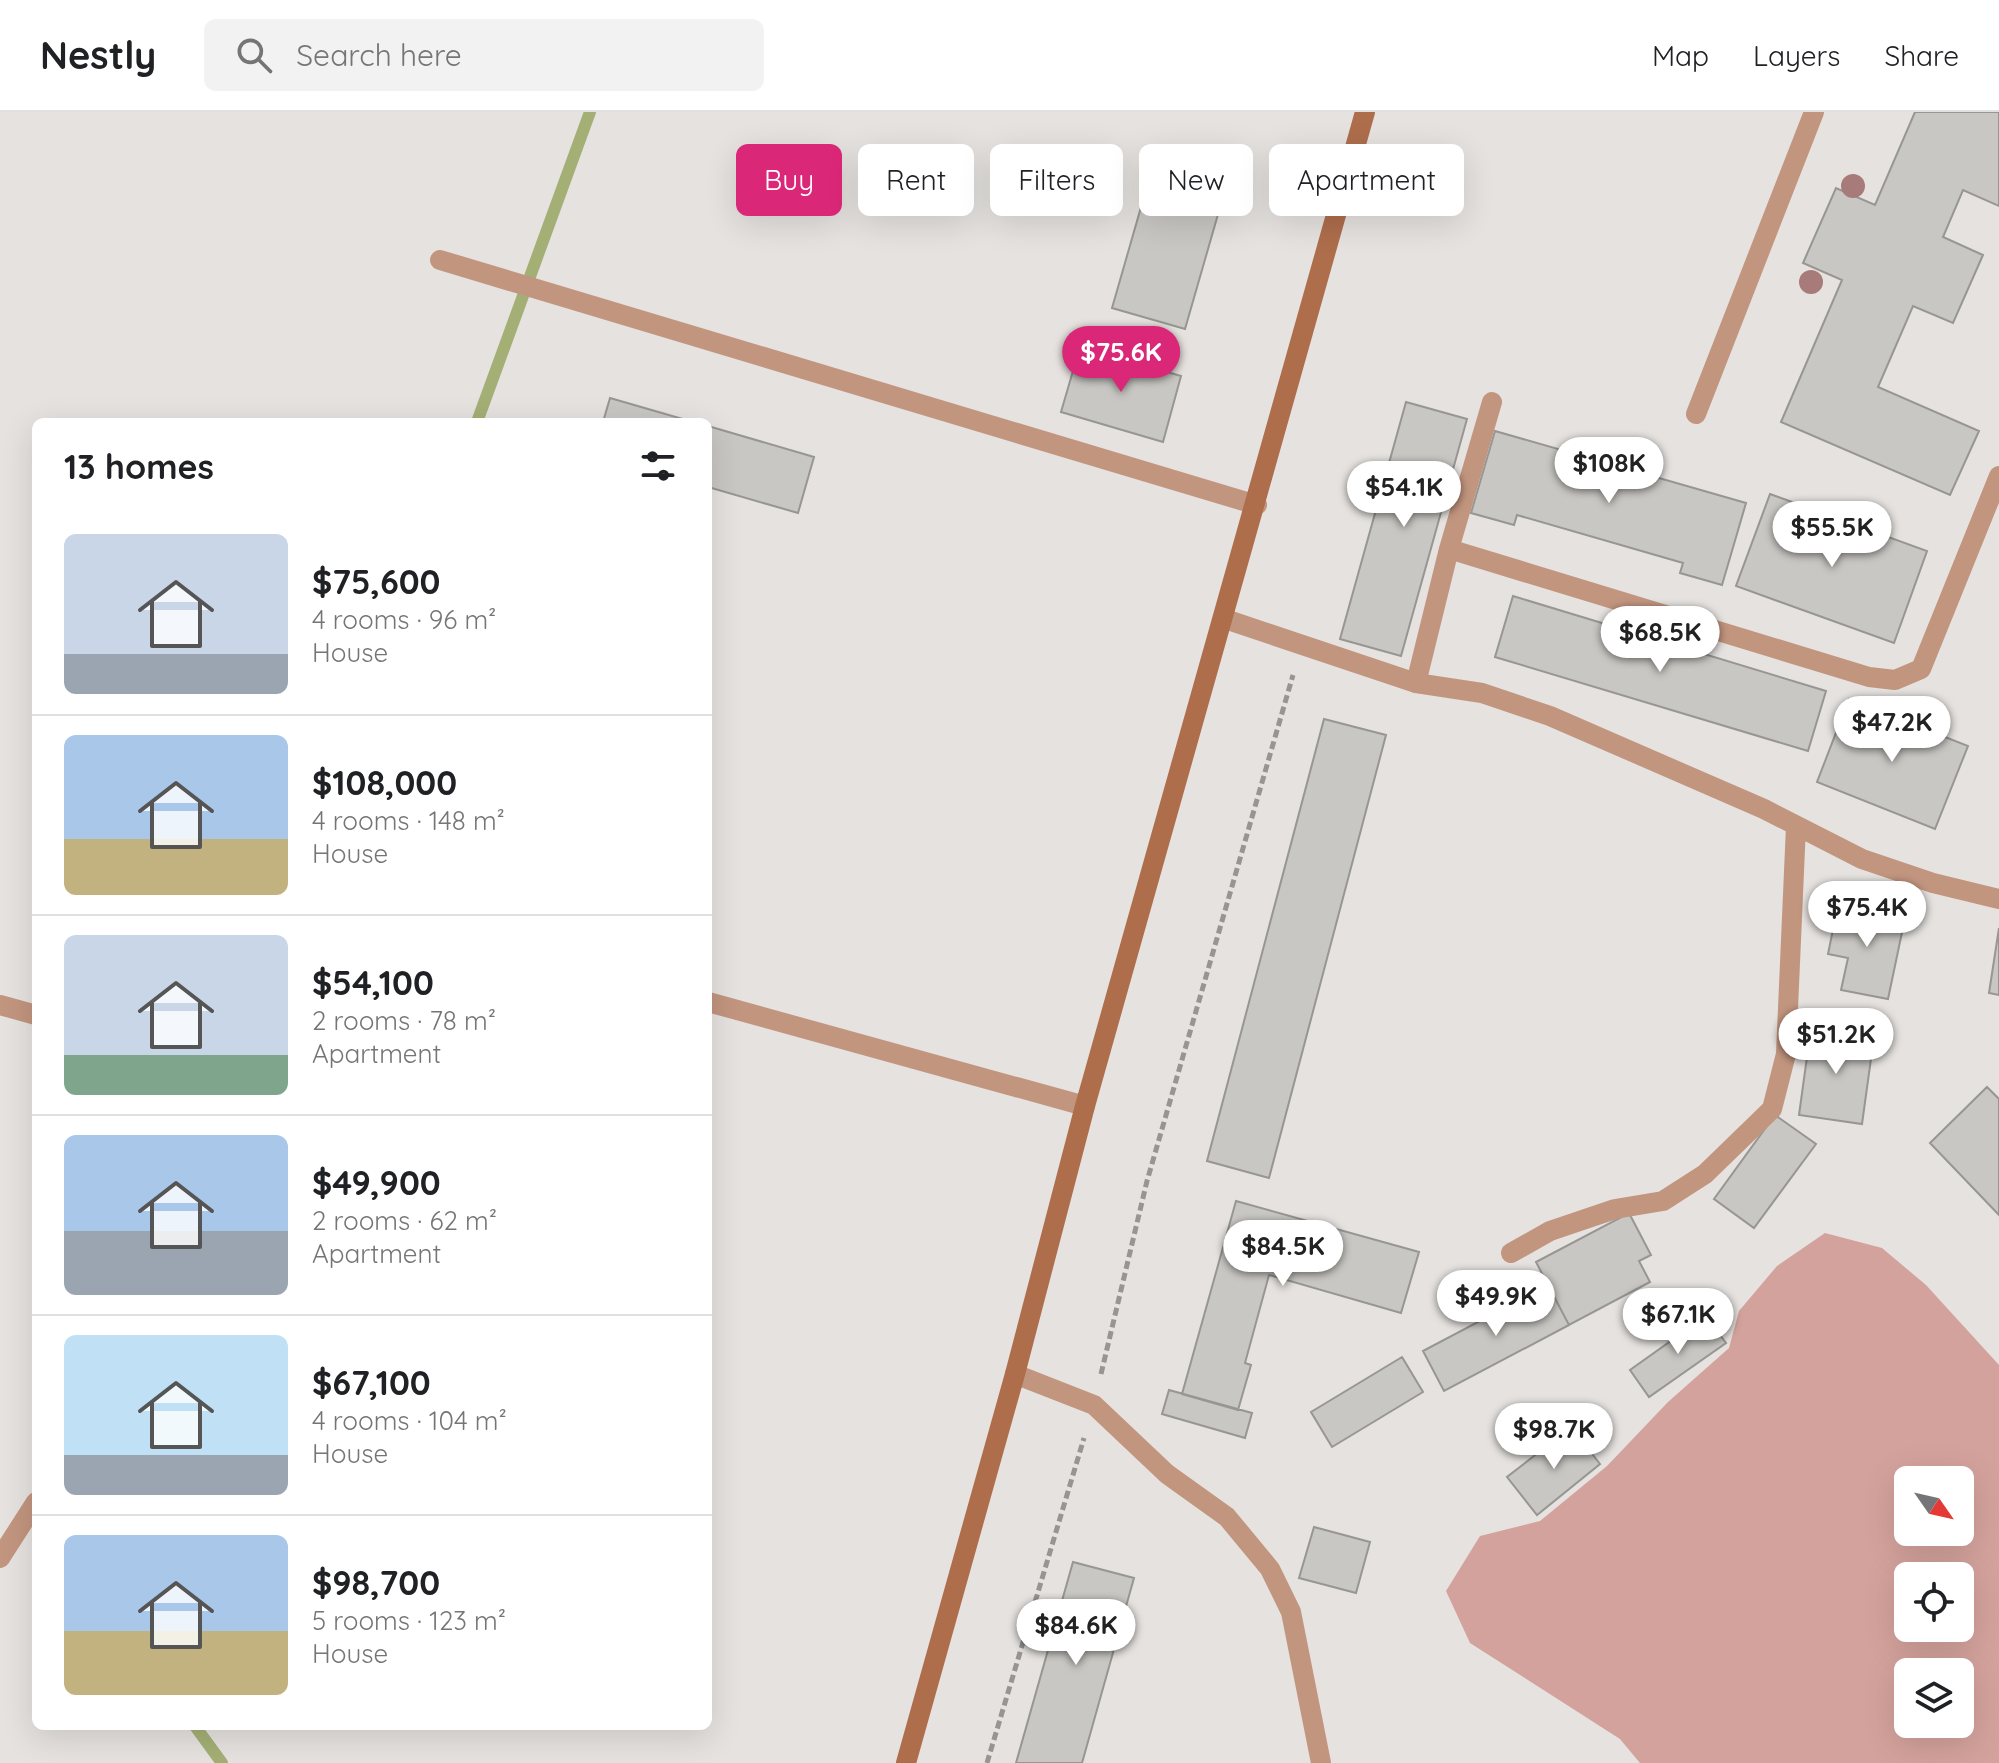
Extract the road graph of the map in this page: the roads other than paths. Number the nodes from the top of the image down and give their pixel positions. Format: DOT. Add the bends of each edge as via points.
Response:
graph roads {
  1 [pos="1365,112"];
  2 [pos="1814,112"];
  3 [pos="440,260"];
  4 [pos="1492,402"];
  5 [pos="1696,414"];
  6 [pos="1999,476"];
  7 [pos="1257,505"];
  8 [pos="1449,549"];
  9 [pos="1225,619"];
  10 [pos="1416,683"];
  11 [pos="1796,826"];
  12 [pos="1999,899"];
  13 [pos="712,1003"];
  14 [pos="0,1005"];
  15 [pos="32,1014"];
  16 [pos="1085,1106"];
  17 [pos="1511,1253"];
  18 [pos="1015,1374"];
  19 [pos="32,1508"];
  20 [pos="0,1558"];
  21 [pos="906,1763"];
  22 [pos="1321,1763"];
  1 -- 7 [label="main road"];
  2 -- 5 [label="street"];
  3 -- 7 [label="street"];
  4 -- 8 [label="street"];
  6 -- 8 [label="street" via="1921,669 1895,680 1869,677"];
  7 -- 9 [label="main road"];
  8 -- 10 [label="street"];
  9 -- 10 [label="street"];
  9 -- 16 [label="main road"];
  10 -- 11 [label="street" via="1482,693 1550,716"];
  11 -- 12 [label="street" via="1862,859"];
  11 -- 17 [label="street" via="1786,1054 1772,1109 1705,1174 1663,1201 1615,1209 1550,1231"];
  13 -- 16 [label="street"];
  14 -- 15 [label="street"];
  16 -- 18 [label="main road"];
  18 -- 21 [label="main road"];
  18 -- 22 [label="street" via="1094,1405 1167,1474 1227,1517 1270,1569 1291,1612"];
  19 -- 20 [label="street"];
}
